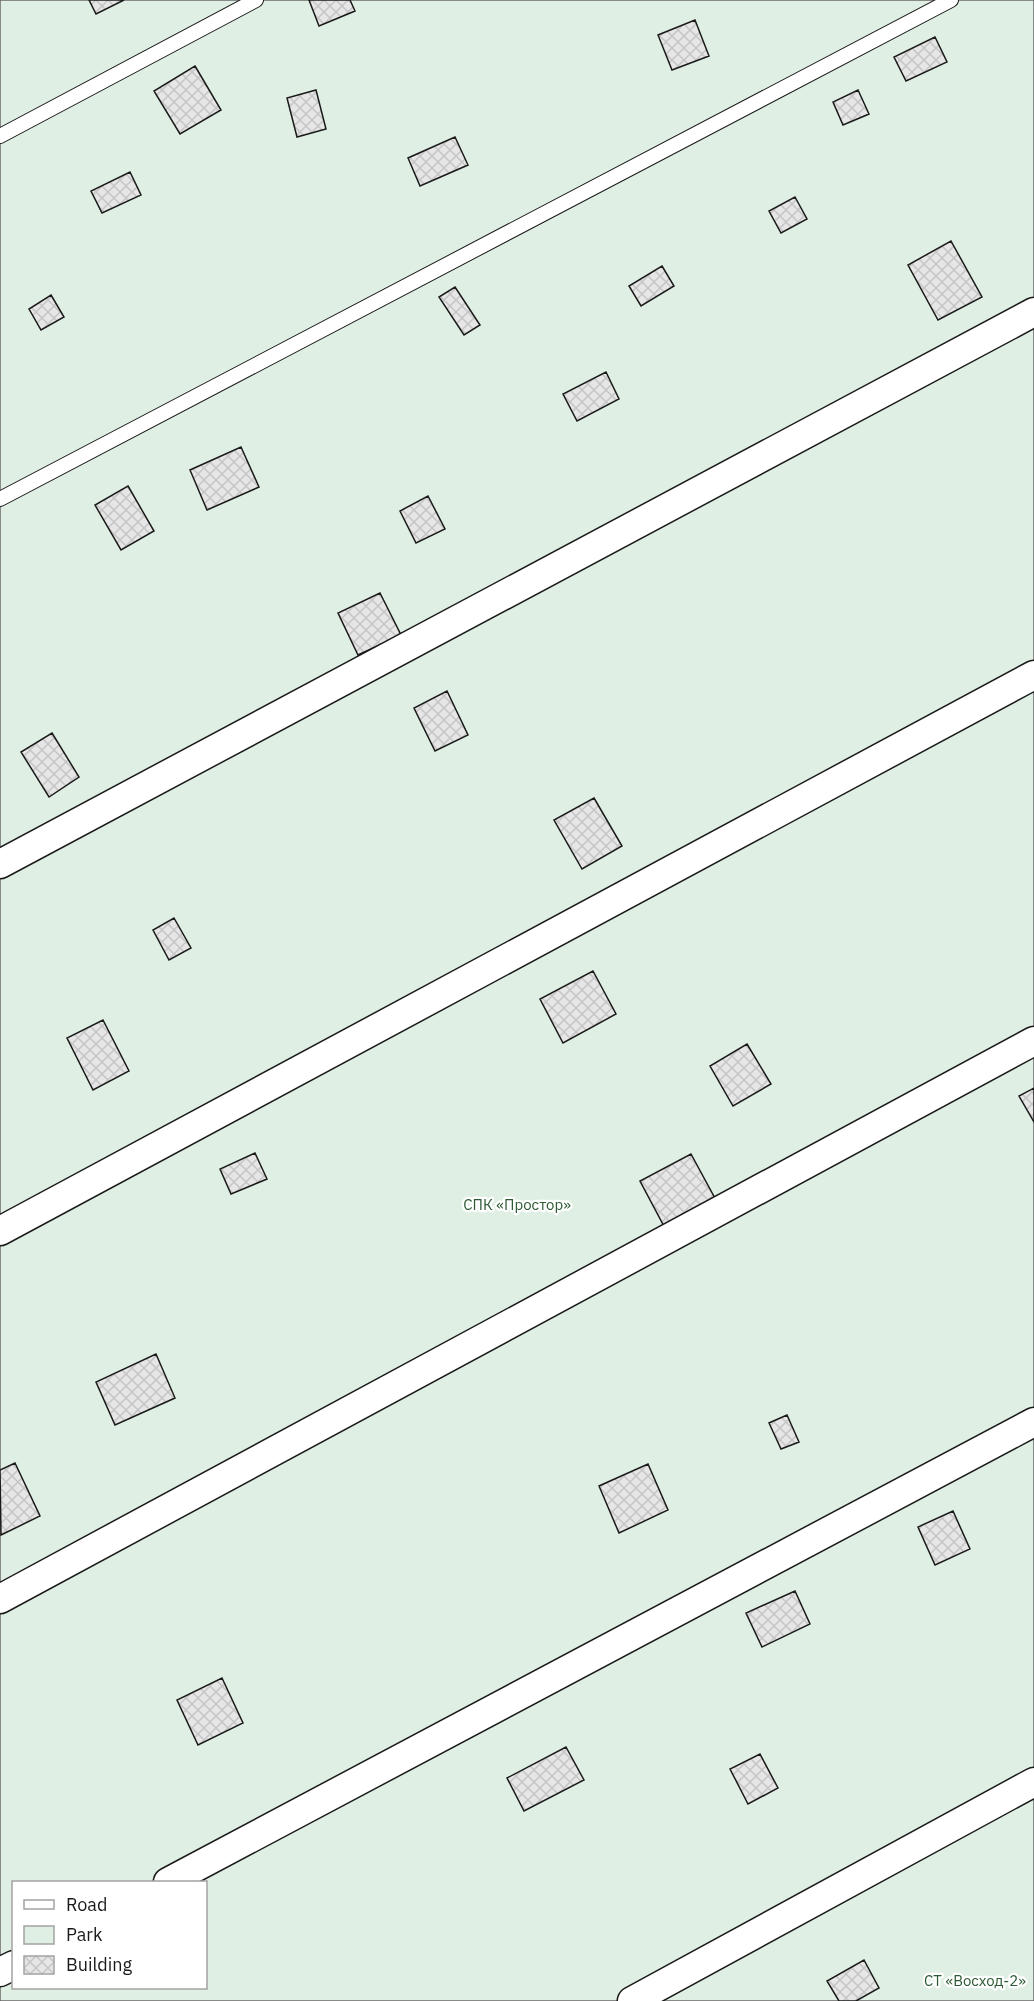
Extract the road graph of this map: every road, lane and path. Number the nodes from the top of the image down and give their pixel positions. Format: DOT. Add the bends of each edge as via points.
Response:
graph roads {
  1 [pos="256,0"];
  2 [pos="951,0"];
  3 [pos="0,136"];
  4 [pos="1034,312"];
  5 [pos="0,499"];
  6 [pos="1034,675"];
  7 [pos="0,864"];
  8 [pos="1034,1041"];
  9 [pos="0,1231"];
  10 [pos="1034,1422"];
  11 [pos="0,1599"];
  12 [pos="1034,1782"];
  13 [pos="170,1881"];
  14 [pos="632,2001"];
  1 -- 3 [label="lane"];
  2 -- 5 [label="lane"];
  4 -- 7 [label="street"];
  6 -- 9 [label="street"];
  8 -- 11 [label="street"];
  10 -- 13 [label="street"];
  12 -- 14 [label="street"];
}
